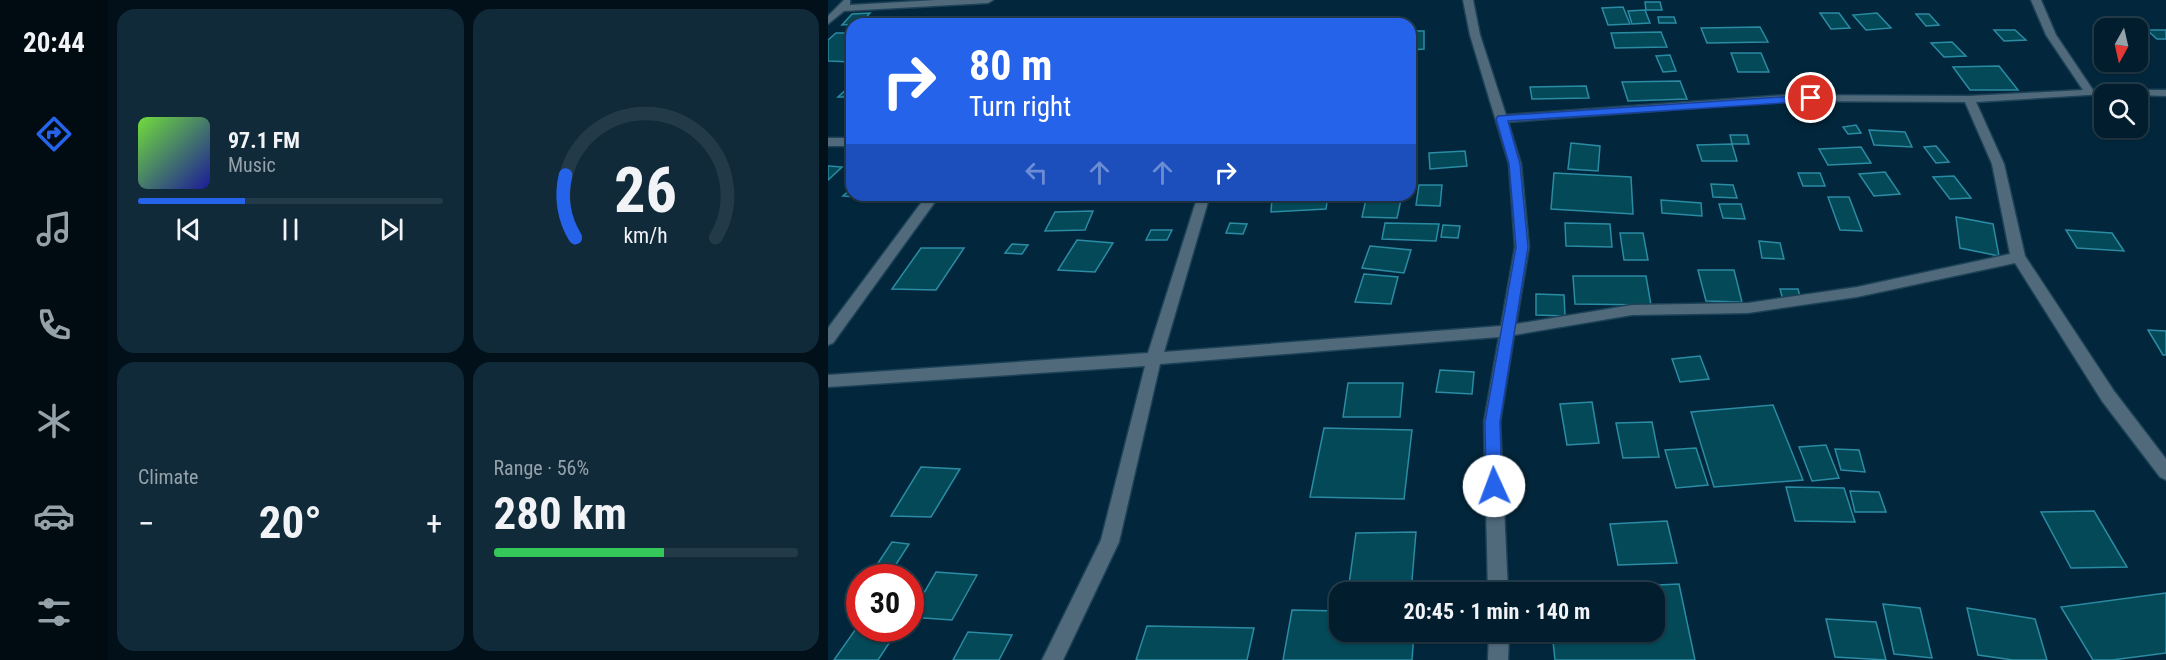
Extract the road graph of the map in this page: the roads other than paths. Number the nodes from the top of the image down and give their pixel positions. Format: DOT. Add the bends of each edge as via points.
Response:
graph roads {
  1 [pos="849,0"];
  2 [pos="988,0"];
  3 [pos="1468,0"];
  4 [pos="2037,0"];
  5 [pos="840,8"];
  6 [pos="828,21"];
  7 [pos="2090,93"];
  8 [pos="2166,93"];
  9 [pos="1969,99"];
  10 [pos="1502,119"];
  11 [pos="828,142"];
  12 [pos="846,142"];
  13 [pos="930,201"];
  14 [pos="1202,201"];
  15 [pos="2018,256"];
  16 [pos="1506,331"];
  17 [pos="828,339"];
  18 [pos="1154,359"];
  19 [pos="828,381"];
  20 [pos="2166,472"];
  21 [pos="1498,582"];
  22 [pos="1499,642"];
  23 [pos="1052,660"];
  24 [pos="1498,660"];
  1 -- 5 [label="street"];
  2 -- 5 [label="street"];
  3 -- 10 [label="street"];
  4 -- 7 [label="street" via="2051,35"];
  5 -- 6 [label="street"];
  7 -- 8 [label="street"];
  7 -- 9 [label="street"];
  9 -- 10 [label="street" via="1788,98"];
  9 -- 15 [label="street" via="1998,164"];
  10 -- 16 [label="street" via="1515,164 1522,247"];
  11 -- 12 [label="street"];
  13 -- 17 [label="street"];
  14 -- 18 [label="street"];
  15 -- 16 [label="street" via="1857,292 1770,305 1632,310"];
  15 -- 20 [label="street" via="2109,396"];
  16 -- 18 [label="street"];
  16 -- 21 [label="street" via="1492,422"];
  18 -- 19 [label="street"];
  18 -- 23 [label="street" via="1110,542"];
  22 -- 24 [label="street"];
}
